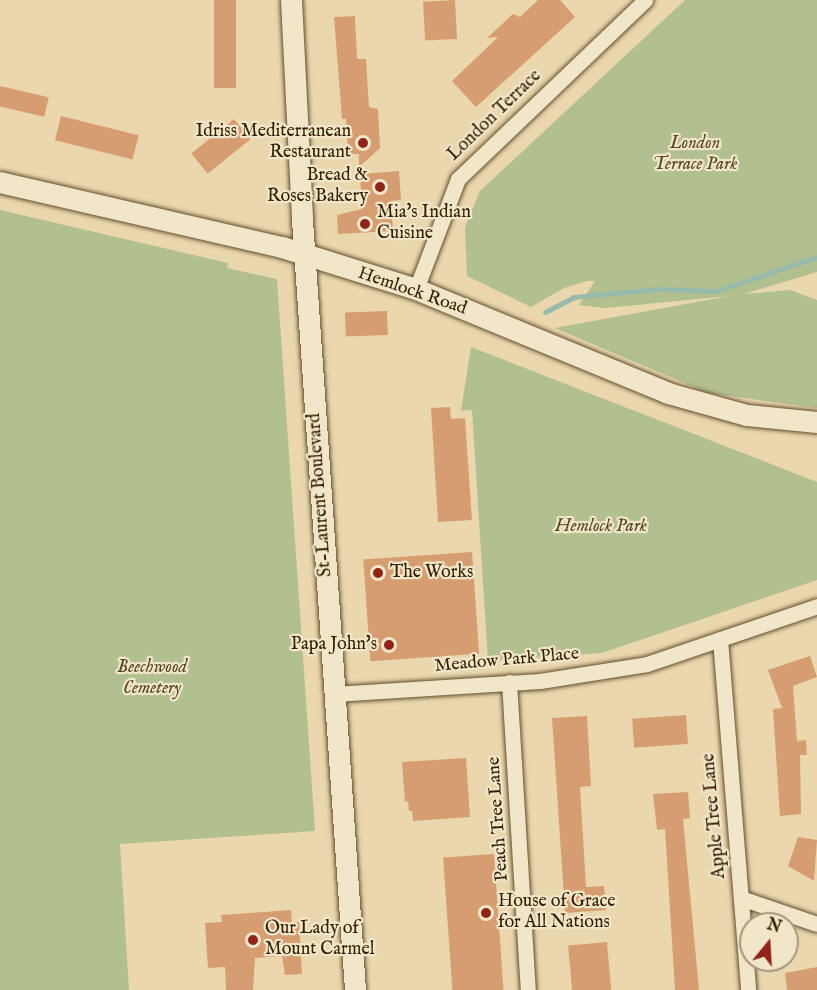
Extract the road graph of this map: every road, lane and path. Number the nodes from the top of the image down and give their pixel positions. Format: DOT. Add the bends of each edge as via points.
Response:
graph roads {
  1 [pos="291,0"];
  2 [pos="645,0"];
  3 [pos="0,182"];
  4 [pos="304,257"];
  5 [pos="416,289"];
  6 [pos="817,422"];
  7 [pos="817,606"];
  8 [pos="720,639"];
  9 [pos="509,682"];
  10 [pos="334,694"];
  11 [pos="741,898"];
  12 [pos="817,924"];
  13 [pos="355,990"];
  14 [pos="528,990"];
  15 [pos="748,990"];
  1 -- 4 [label="main road, St-Laurent Boulevard"];
  2 -- 5 [label="street, London Terrace" via="458,179"];
  3 -- 4 [label="main road, Hemlock Road" via="282,247"];
  4 -- 5 [label="main road, Hemlock Road"];
  4 -- 10 [label="main road, St-Laurent Boulevard"];
  5 -- 6 [label="main road, Hemlock Road" via="668,393 747,415"];
  7 -- 8 [label="street, Meadow Park Place"];
  8 -- 9 [label="street, Meadow Park Place" via="647,664 540,681"];
  8 -- 11 [label="street, Apple Tree Lane"];
  9 -- 10 [label="street, Meadow Park Place"];
  9 -- 14 [label="street, Peach Tree Lane"];
  10 -- 13 [label="main road, St-Laurent Boulevard"];
  11 -- 12 [label="street"];
  11 -- 15 [label="street, Apple Tree Lane"];
}
